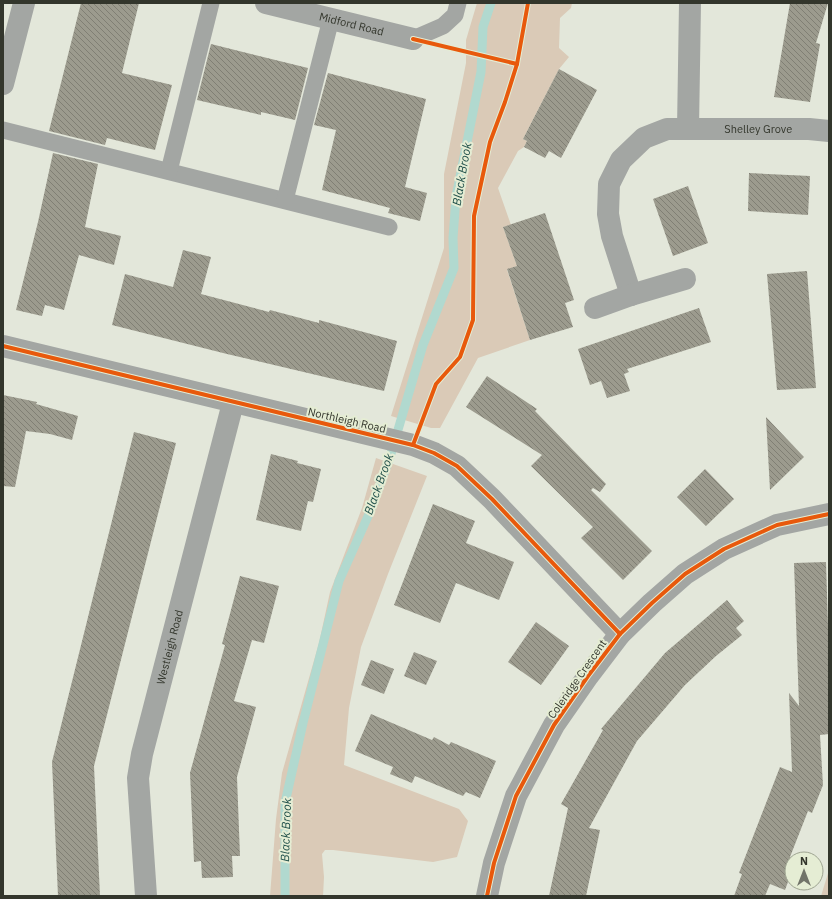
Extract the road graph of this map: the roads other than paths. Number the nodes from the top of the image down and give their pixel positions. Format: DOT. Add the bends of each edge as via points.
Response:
graph roads {
  1 [pos="24,3"];
  2 [pos="211,3"];
  3 [pos="266,3"];
  4 [pos="458,3"];
  5 [pos="690,3"];
  6 [pos="331,19"];
  7 [pos="413,39"];
  8 [pos="3,84"];
  9 [pos="3,130"];
  10 [pos="688,130"];
  11 [pos="829,131"];
  12 [pos="169,171"];
  13 [pos="285,200"];
  14 [pos="389,227"];
  15 [pos="685,279"];
  16 [pos="631,295"];
  17 [pos="595,308"];
  18 [pos="3,346"];
  19 [pos="233,403"];
  20 [pos="829,514"];
  21 [pos="620,634"];
  22 [pos="146,896"];
  23 [pos="487,896"];
  1 -- 8 [label="street"];
  2 -- 12 [label="lane"];
  3 -- 6 [label="street, Midford Road"];
  4 -- 7 [label="lane" via="455,15 443,26"];
  5 -- 10 [label="street"];
  6 -- 7 [label="street, Midford Road"];
  6 -- 13 [label="lane"];
  9 -- 12 [label="lane"];
  10 -- 11 [label="street, Shelley Grove"];
  10 -- 16 [label="street, Shelley Grove" via="667,129 644,138 621,160 609,184 608,214 612,236"];
  12 -- 13 [label="lane"];
  13 -- 14 [label="lane"];
  15 -- 16 [label="street"];
  16 -- 17 [label="street"];
  18 -- 19 [label="street, Northleigh Road"];
  19 -- 21 [label="street, Northleigh Road" via="413,445 457,466 492,499"];
  19 -- 22 [label="street, Westleigh Road" via="142,754 138,778"];
  20 -- 21 [label="street, Coleridge Crescent" via="777,525 724,549 685,574"];
  21 -- 23 [label="street, Coleridge Crescent" via="554,725 516,796 494,863"];
}
